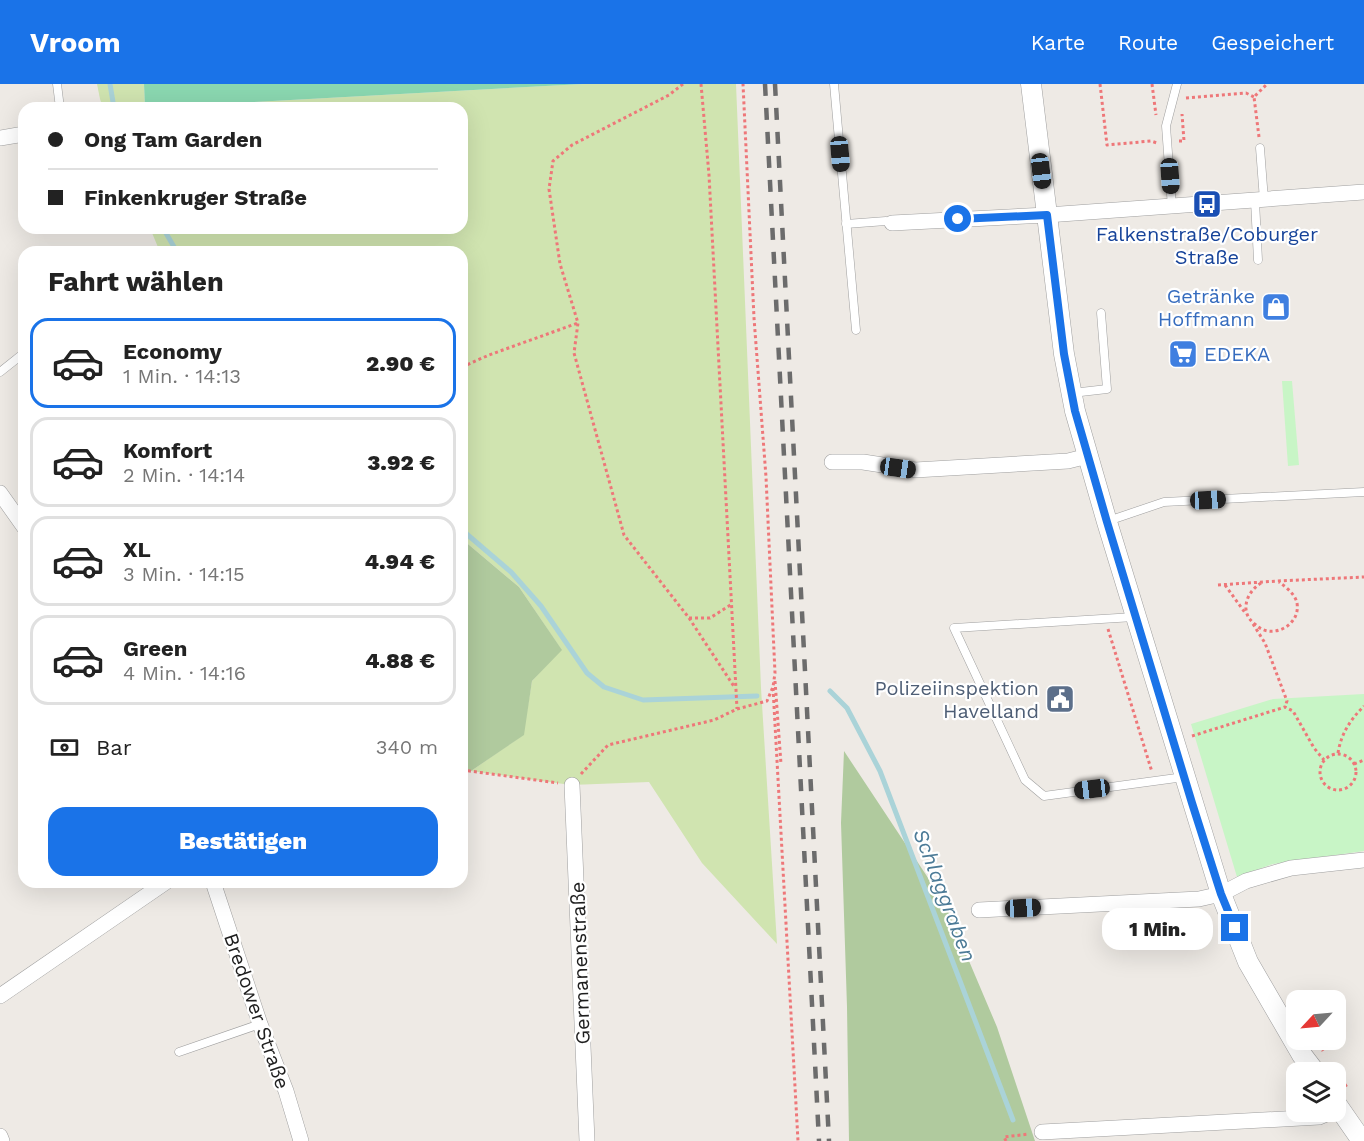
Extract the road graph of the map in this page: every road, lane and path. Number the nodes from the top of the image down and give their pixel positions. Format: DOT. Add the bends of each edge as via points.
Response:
graph roads {
  1 [pos="57,84"];
  2 [pos="683,84"];
  3 [pos="701,84"];
  4 [pos="743,84"];
  5 [pos="834,84"];
  6 [pos="1031,84"];
  7 [pos="1100,84"];
  8 [pos="1177,84"];
  9 [pos="1267,84"];
  10 [pos="1254,97"];
  11 [pos="1180,98"];
  12 [pos="59,102"];
  13 [pos="1181,109"];
  14 [pos="18,135"];
  15 [pos="0,138"];
  16 [pos="1167,142"];
  17 [pos="1260,148"];
  18 [pos="1364,192"];
  19 [pos="1259,200"];
  20 [pos="1172,207"];
  21 [pos="1047,215"];
  22 [pos="892,223"];
  23 [pos="846,224"];
  24 [pos="1258,260"];
  25 [pos="1101,313"];
  26 [pos="578,323"];
  27 [pos="856,330"];
  28 [pos="18,358"];
  29 [pos="468,364"];
  30 [pos="0,372"];
  31 [pos="1071,393"];
  32 [pos="1088,456"];
  33 [pos="832,462"];
  34 [pos="1364,492"];
  35 [pos="0,493"];
  36 [pos="18,518"];
  37 [pos="1107,522"];
  38 [pos="1364,578"];
  39 [pos="1278,581"];
  40 [pos="1263,582"];
  41 [pos="1218,585"];
  42 [pos="1225,585"];
  43 [pos="732,604"];
  44 [pos="1136,617"];
  45 [pos="689,618"];
  46 [pos="1105,618"];
  47 [pos="1250,620"];
  48 [pos="774,673"];
  49 [pos="773,687"];
  50 [pos="736,689"];
  51 [pos="1364,706"];
  52 [pos="1285,707"];
  53 [pos="737,709"];
  54 [pos="1192,736"];
  55 [pos="1338,754"];
  56 [pos="1324,760"];
  57 [pos="1364,760"];
  58 [pos="781,764"];
  59 [pos="1354,764"];
  60 [pos="468,771"];
  61 [pos="1184,777"];
  62 [pos="1154,781"];
  63 [pos="572,785"];
  64 [pos="1364,860"];
  65 [pos="157,888"];
  66 [pos="215,888"];
  67 [pos="1221,894"];
  68 [pos="979,910"];
  69 [pos="0,996"];
  70 [pos="260,1024"];
  71 [pos="179,1052"];
  72 [pos="1307,1062"];
  73 [pos="1346,1116"];
  74 [pos="1286,1119"];
  75 [pos="1042,1132"];
  76 [pos="0,1136"];
  77 [pos="2,1141"];
  78 [pos="301,1141"];
  79 [pos="587,1141"];
  80 [pos="798,1141"];
  81 [pos="1006,1141"];
  82 [pos="1362,1141"];
  1 -- 12 [label="lane"];
  2 -- 26 [label="path" via="552,161 549,189 560,264"];
  3 -- 43 [label="path"];
  4 -- 48 [label="path"];
  5 -- 23 [label="lane"];
  6 -- 21 [label="street"];
  7 -- 16 [label="path" via="1107,145"];
  8 -- 16 [label="lane" via="1166,126"];
  9 -- 10 [label="path"];
  10 -- 11 [label="path" via="1246,93"];
  10 -- 17 [label="path"];
  13 -- 16 [label="path" via="1184,141"];
  14 -- 15 [label="street"];
  16 -- 20 [label="lane"];
  17 -- 19 [label="lane"];
  18 -- 19 [label="street"];
  19 -- 20 [label="street"];
  19 -- 24 [label="lane"];
  20 -- 21 [label="street"];
  21 -- 22 [label="street"];
  21 -- 31 [label="street"];
  22 -- 23 [label="lane"];
  23 -- 27 [label="lane"];
  25 -- 31 [label="lane" via="1107,389"];
  26 -- 29 [label="path"];
  26 -- 45 [label="path" via="574,353 624,535"];
  28 -- 30 [label="lane"];
  31 -- 32 [label="street"];
  32 -- 33 [label="street" via="1068,461 915,470"];
  32 -- 37 [label="street"];
  34 -- 37 [label="lane" via="1164,502"];
  35 -- 36 [label="street"];
  37 -- 44 [label="street"];
  38 -- 39 [label="path"];
  39 -- 40 [label="path"];
  39 -- 47 [label="path" via="1297,603 1295,616 1287,627 1274,632 1260,629"];
  40 -- 42 [label="path"];
  40 -- 47 [label="path" via="1249,594 1246,612"];
  41 -- 42 [label="path"];
  42 -- 47 [label="path"];
  43 -- 45 [label="path" via="710,618"];
  43 -- 50 [label="path"];
  44 -- 46 [label="lane"];
  44 -- 61 [label="street"];
  45 -- 50 [label="path"];
  46 -- 62 [label="path"];
  46 -- 62 [label="lane" via="954,628 1025,780 1044,796"];
  47 -- 52 [label="path" via="1265,643 1287,701"];
  48 -- 49 [label="path"];
  48 -- 58 [label="path"];
  49 -- 53 [label="path" via="767,701"];
  49 -- 80 [label="path"];
  50 -- 53 [label="path"];
  51 -- 55 [label="path" via="1351,719"];
  52 -- 54 [label="path"];
  52 -- 56 [label="path" via="1293,711"];
  53 -- 63 [label="path" via="714,720 608,746"];
  55 -- 56 [label="path"];
  55 -- 59 [label="path" via="1347,756"];
  56 -- 59 [label="path" via="1319,770 1321,780 1339,791 1355,779"];
  57 -- 59 [label="path"];
  60 -- 63 [label="path"];
  61 -- 62 [label="lane"];
  61 -- 67 [label="street"];
  63 -- 79 [label="street, Germanenstraße"];
  64 -- 67 [label="street" via="1291,868 1246,881"];
  65 -- 69 [label="street"];
  66 -- 70 [label="street, Bredower Straße"];
  67 -- 68 [label="street" via="1199,899"];
  67 -- 72 [label="street" via="1248,962"];
  70 -- 71 [label="lane"];
  70 -- 78 [label="street, Bredower Straße"];
  73 -- 82 [label="street"];
  74 -- 75 [label="street"];
  75 -- 81 [label="path" via="1004,1137"];
  76 -- 77 [label="street"];
}
